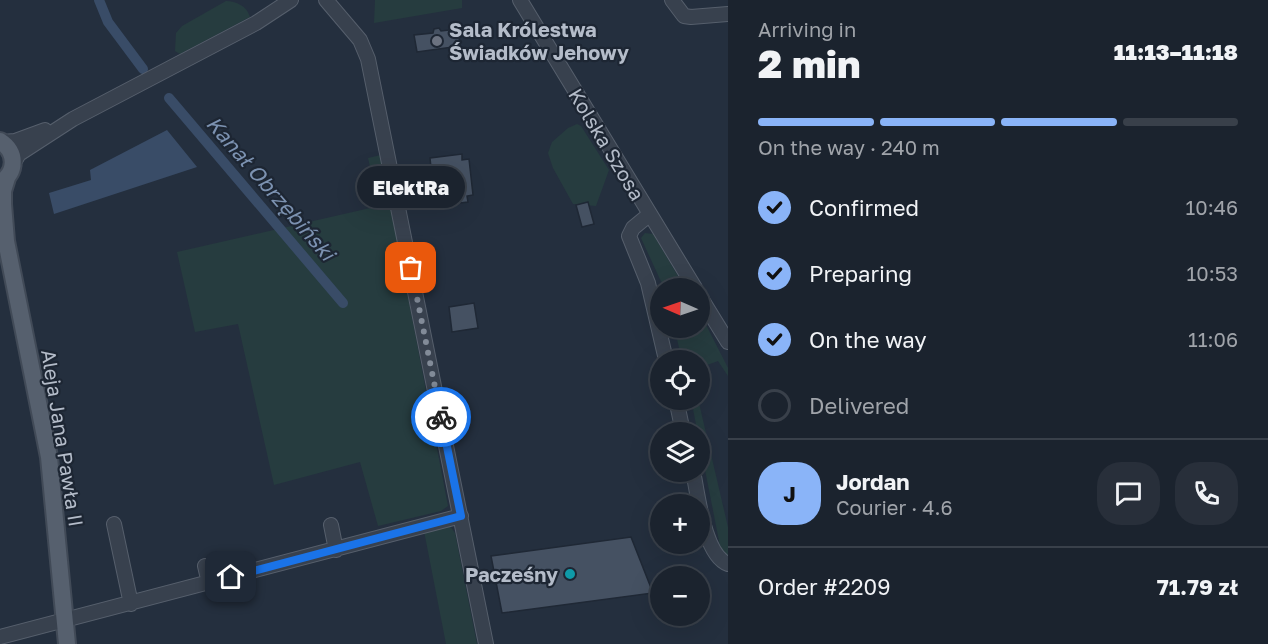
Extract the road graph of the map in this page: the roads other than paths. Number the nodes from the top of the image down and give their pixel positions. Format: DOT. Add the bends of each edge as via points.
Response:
graph roads {
  1 [pos="291,0"];
  2 [pos="326,0"];
  3 [pos="335,0"];
  4 [pos="520,0"];
  5 [pos="672,0"];
  6 [pos="340,14"];
  7 [pos="728,14"];
  8 [pos="73,119"];
  9 [pos="1,141"];
  10 [pos="7,175"];
  11 [pos="650,214"];
  12 [pos="0,225"];
  13 [pos="6,241"];
  14 [pos="689,278"];
  15 [pos="710,313"];
  16 [pos="728,342"];
  17 [pos="664,350"];
  18 [pos="695,482"];
  19 [pos="461,516"];
  20 [pos="114,524"];
  21 [pos="331,525"];
  22 [pos="336,550"];
  23 [pos="728,564"];
  24 [pos="205,566"];
  25 [pos="209,583"];
  26 [pos="131,603"];
  27 [pos="65,621"];
  28 [pos="0,637"];
  29 [pos="68,644"];
  30 [pos="486,644"];
  1 -- 8 [label="street" via="256,23"];
  2 -- 6 [label="street"];
  3 -- 6 [label="street"];
  4 -- 11 [label="street, Kolska Szosa"];
  5 -- 7 [label="street" via="684,16"];
  6 -- 19 [label="street" via="368,58"];
  8 -- 9 [label="street" via="22,139"];
  8 -- 10 [label="street" via="19,154"];
  9 -- 10 [label="main road" via="11,152"];
  10 -- 13 [label="main road, Aleja Jana Pawła II" via="3,191"];
  11 -- 14 [label="street, Kolska Szosa"];
  11 -- 17 [label="street" via="629,236 648,283"];
  12 -- 13 [label="main road, Aleja Jana Pawła II"];
  13 -- 27 [label="main road, Aleja Jana Pawła II" via="49,457"];
  15 -- 16 [label="street"];
  18 -- 23 [label="street" via="710,546"];
  19 -- 22 [label="street"];
  19 -- 30 [label="street"];
  20 -- 26 [label="street"];
  21 -- 22 [label="street"];
  22 -- 25 [label="street"];
  24 -- 25 [label="street"];
  25 -- 26 [label="street"];
  26 -- 27 [label="street"];
  27 -- 28 [label="street"];
  27 -- 29 [label="main road, Aleja Jana Pawła II"];
}
